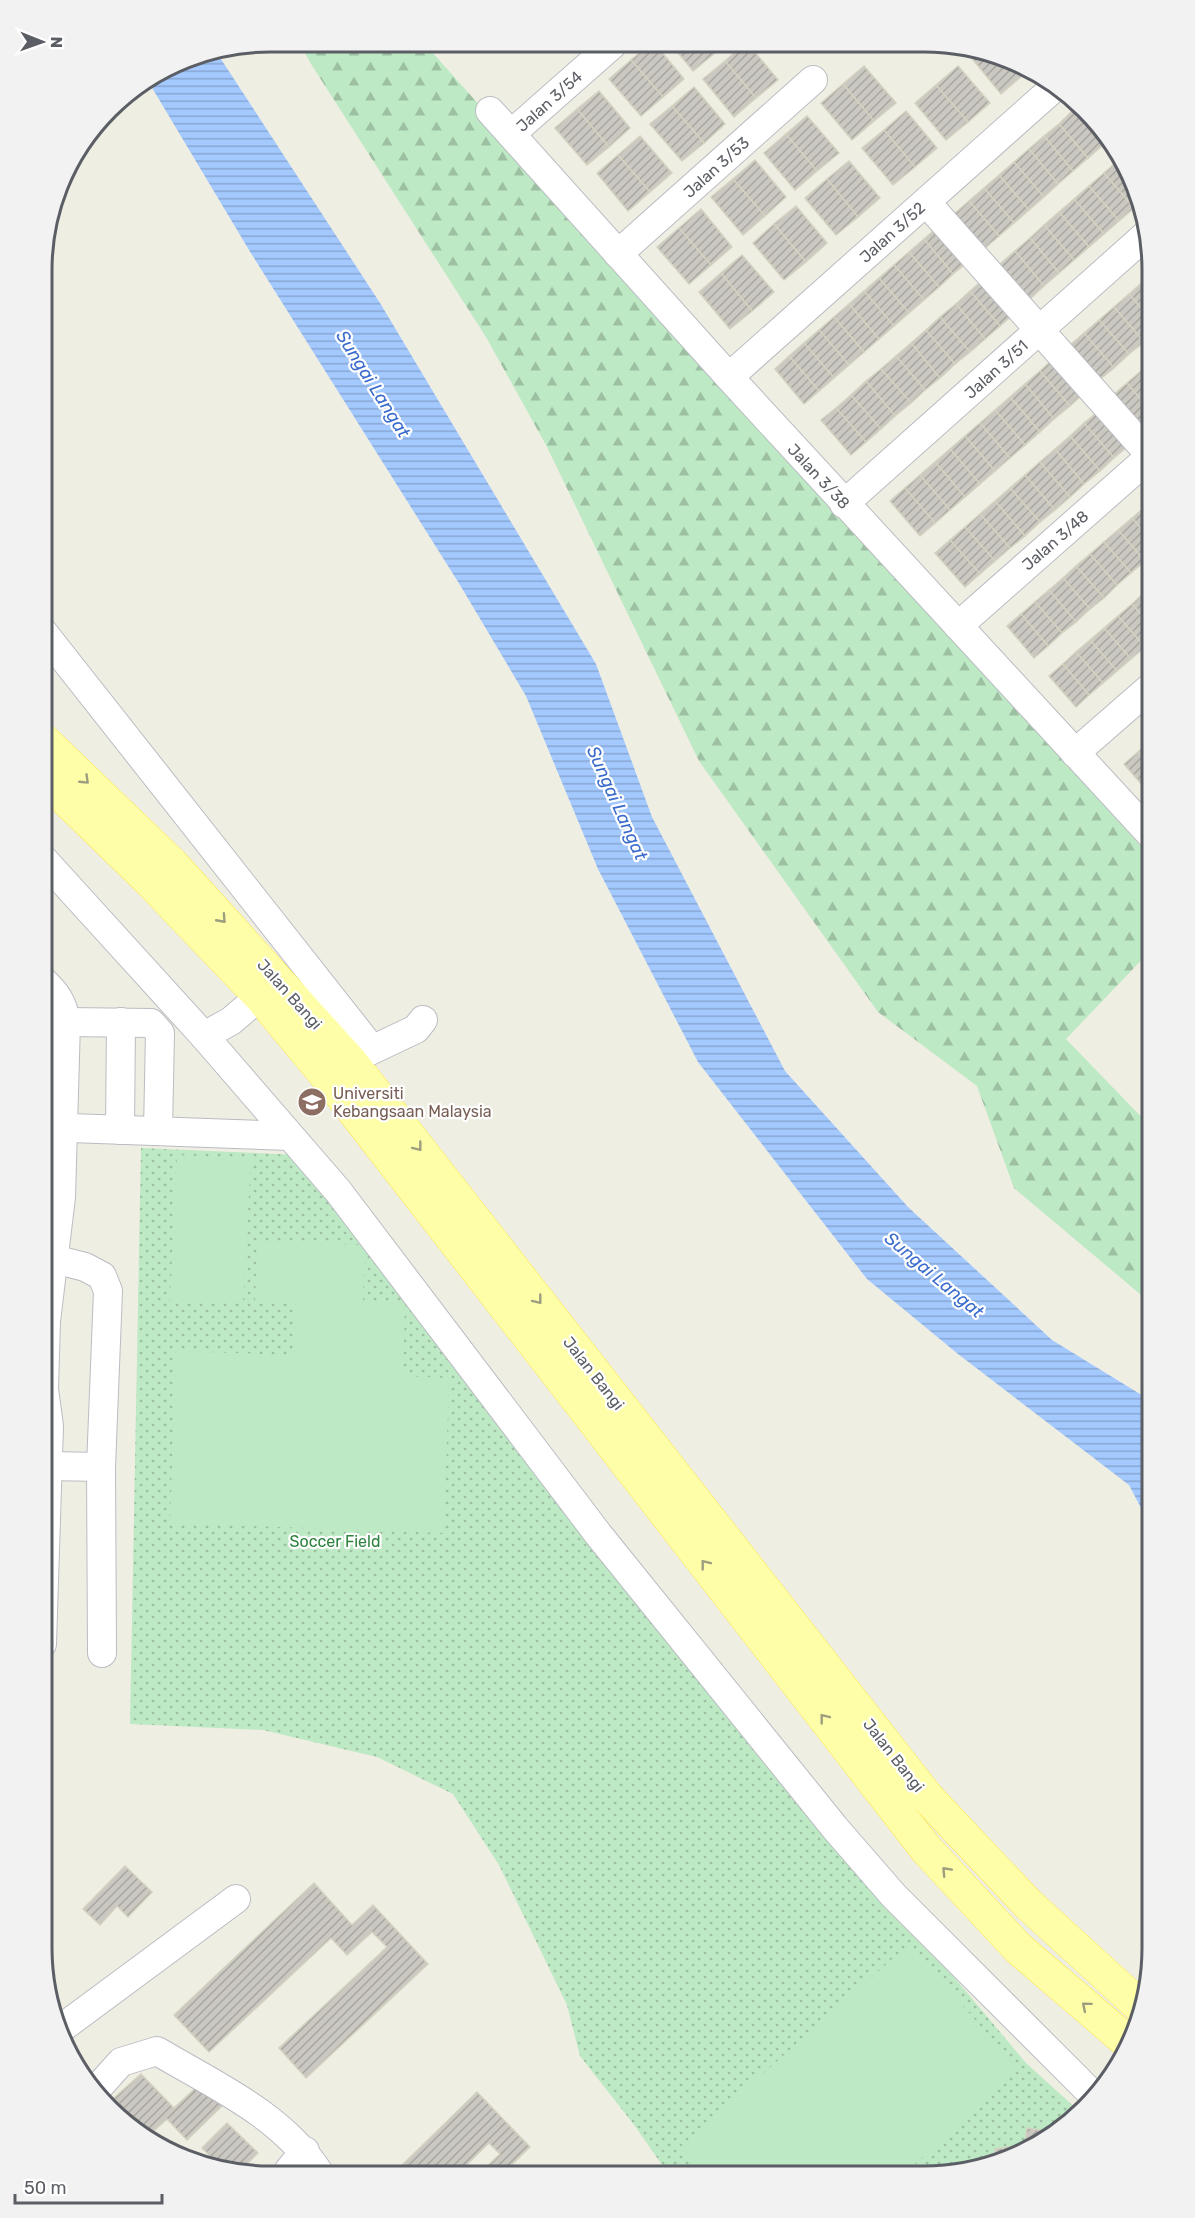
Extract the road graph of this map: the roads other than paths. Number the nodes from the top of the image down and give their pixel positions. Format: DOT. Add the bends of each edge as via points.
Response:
graph roads {
  1 [pos="604,52"];
  2 [pos="813,80"];
  3 [pos="1049,92"];
  4 [pos="490,111"];
  5 [pos="512,134"];
  6 [pos="926,202"];
  7 [pos="1141,240"];
  8 [pos="618,254"];
  9 [pos="1039,330"];
  10 [pos="729,377"];
  11 [pos="1142,444"];
  12 [pos="1142,464"];
  13 [pos="844,504"];
  14 [pos="958,626"];
  15 [pos="52,643"];
  16 [pos="1142,694"];
  17 [pos="52,749"];
  18 [pos="1074,753"];
  19 [pos="52,786"];
  20 [pos="1142,825"];
  21 [pos="52,869"];
  22 [pos="52,990"];
  23 [pos="260,996"];
  24 [pos="423,1020"];
  25 [pos="66,1022"];
  26 [pos="121,1022"];
  27 [pos="204,1036"];
  28 [pos="361,1054"];
  29 [pos="53,1127"];
  30 [pos="120,1130"];
  31 [pos="158,1131"];
  32 [pos="290,1136"];
  33 [pos="54,1259"];
  34 [pos="52,1275"];
  35 [pos="52,1466"];
  36 [pos="101,1467"];
  37 [pos="102,1653"];
  38 [pos="236,1899"];
  39 [pos="1136,2001"];
  40 [pos="66,2024"];
  41 [pos="1123,2038"];
  42 [pos="101,2084"];
  43 [pos="1088,2090"];
  44 [pos="305,2151"];
  45 [pos="292,2166"];
  46 [pos="315,2166"];
  1 -- 5 [label="street, Jalan 3/54"];
  2 -- 8 [label="street, Jalan 3/53"];
  3 -- 6 [label="street, Jalan 3/52"];
  4 -- 5 [label="street, Jalan 3/38"];
  5 -- 8 [label="street, Jalan 3/38"];
  6 -- 9 [label="street"];
  6 -- 10 [label="street, Jalan 3/52"];
  7 -- 9 [label="street, Jalan 3/51"];
  8 -- 10 [label="street, Jalan 3/38"];
  9 -- 11 [label="street"];
  9 -- 13 [label="street, Jalan 3/51"];
  10 -- 13 [label="street, Jalan 3/38"];
  12 -- 14 [label="street, Jalan 3/48"];
  13 -- 14 [label="street, Jalan 3/38"];
  14 -- 18 [label="street, Jalan 3/38"];
  15 -- 28 [label="street"];
  16 -- 18 [label="street"];
  17 -- 28 [label="main road, Jalan Bangi, one-way"];
  18 -- 20 [label="street, Jalan 3/38"];
  19 -- 23 [label="main road, Jalan Bangi"];
  21 -- 27 [label="street"];
  22 -- 25 [label="street" via="64,1007"];
  23 -- 27 [label="street" via="231,1021"];
  41 -- 23 [label="main road, Jalan Bangi, one-way" via="1018,1948 926,1849 328,1078"];
  24 -- 28 [label="street" via="416,1029"];
  25 -- 26 [label="street"];
  25 -- 29 [label="street"];
  26 -- 30 [label="street"];
  26 -- 31 [label="street" via="151,1023 160,1033"];
  27 -- 32 [label="street"];
  28 -- 39 [label="main road, Jalan Bangi, one-way" via="927,1797 1028,1904"];
  29 -- 30 [label="street"];
  29 -- 33 [label="street" via="61,1197"];
  30 -- 31 [label="street"];
  31 -- 32 [label="street"];
  32 -- 43 [label="street" via="338,1191 598,1534 836,1828 894,1896"];
  33 -- 34 [label="street"];
  33 -- 36 [label="street" via="102,1275 108,1291"];
  35 -- 36 [label="street"];
  36 -- 37 [label="street"];
  38 -- 40 [label="street"];
  42 -- 44 [label="street" via="121,2062 158,2051 273,2120"];
  44 -- 45 [label="street"];
  44 -- 46 [label="street"];
}
